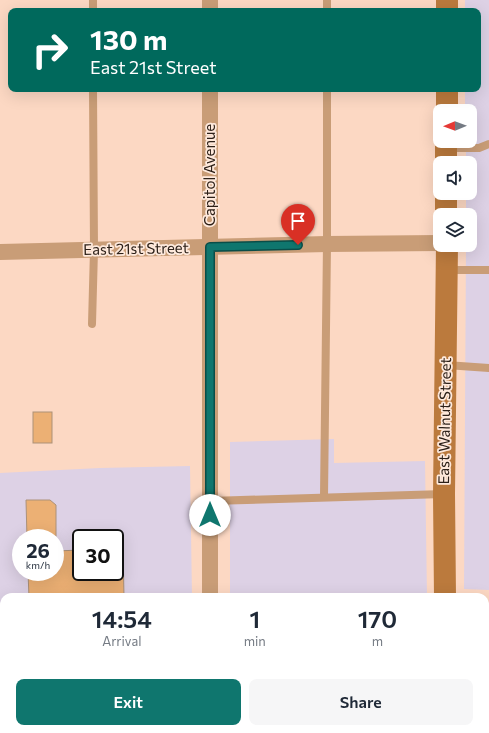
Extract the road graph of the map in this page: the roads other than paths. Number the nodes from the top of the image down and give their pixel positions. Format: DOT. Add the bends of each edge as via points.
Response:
graph roads {
  1 [pos="93,92"];
  2 [pos="210,92"];
  3 [pos="327,92"];
  4 [pos="447,92"];
  5 [pos="446,104"];
  6 [pos="489,144"];
  7 [pos="478,148"];
  8 [pos="446,151"];
  9 [pos="489,151"];
  10 [pos="433,243"];
  11 [pos="327,244"];
  12 [pos="210,247"];
  13 [pos="94,250"];
  14 [pos="0,252"];
  15 [pos="446,252"];
  16 [pos="446,270"];
  17 [pos="489,270"];
  18 [pos="92,324"];
  19 [pos="446,365"];
  20 [pos="489,368"];
  21 [pos="444,494"];
  22 [pos="324,498"];
  23 [pos="210,501"];
  24 [pos="210,593"];
  25 [pos="445,593"];
  1 -- 13 [label="lane"];
  2 -- 12 [label="street, Capitol Avenue"];
  3 -- 11 [label="lane"];
  4 -- 5 [label="street"];
  6 -- 7 [label="lane"];
  7 -- 8 [label="lane"];
  7 -- 9 [label="lane"];
  10 -- 11 [label="street, East 21st Street"];
  11 -- 12 [label="street, East 21st Street"];
  11 -- 22 [label="lane"];
  12 -- 13 [label="street, East 21st Street"];
  12 -- 23 [label="street, Capitol Avenue"];
  13 -- 14 [label="street, East 21st Street"];
  13 -- 18 [label="lane"];
  15 -- 16 [label="street, East Walnut Street"];
  16 -- 17 [label="lane"];
  16 -- 19 [label="street, East Walnut Street"];
  19 -- 20 [label="lane"];
  19 -- 21 [label="street, East Walnut Street"];
  21 -- 22 [label="lane"];
  21 -- 25 [label="street, East Walnut Street"];
  22 -- 23 [label="lane"];
  23 -- 24 [label="street, Capitol Avenue"];
}
